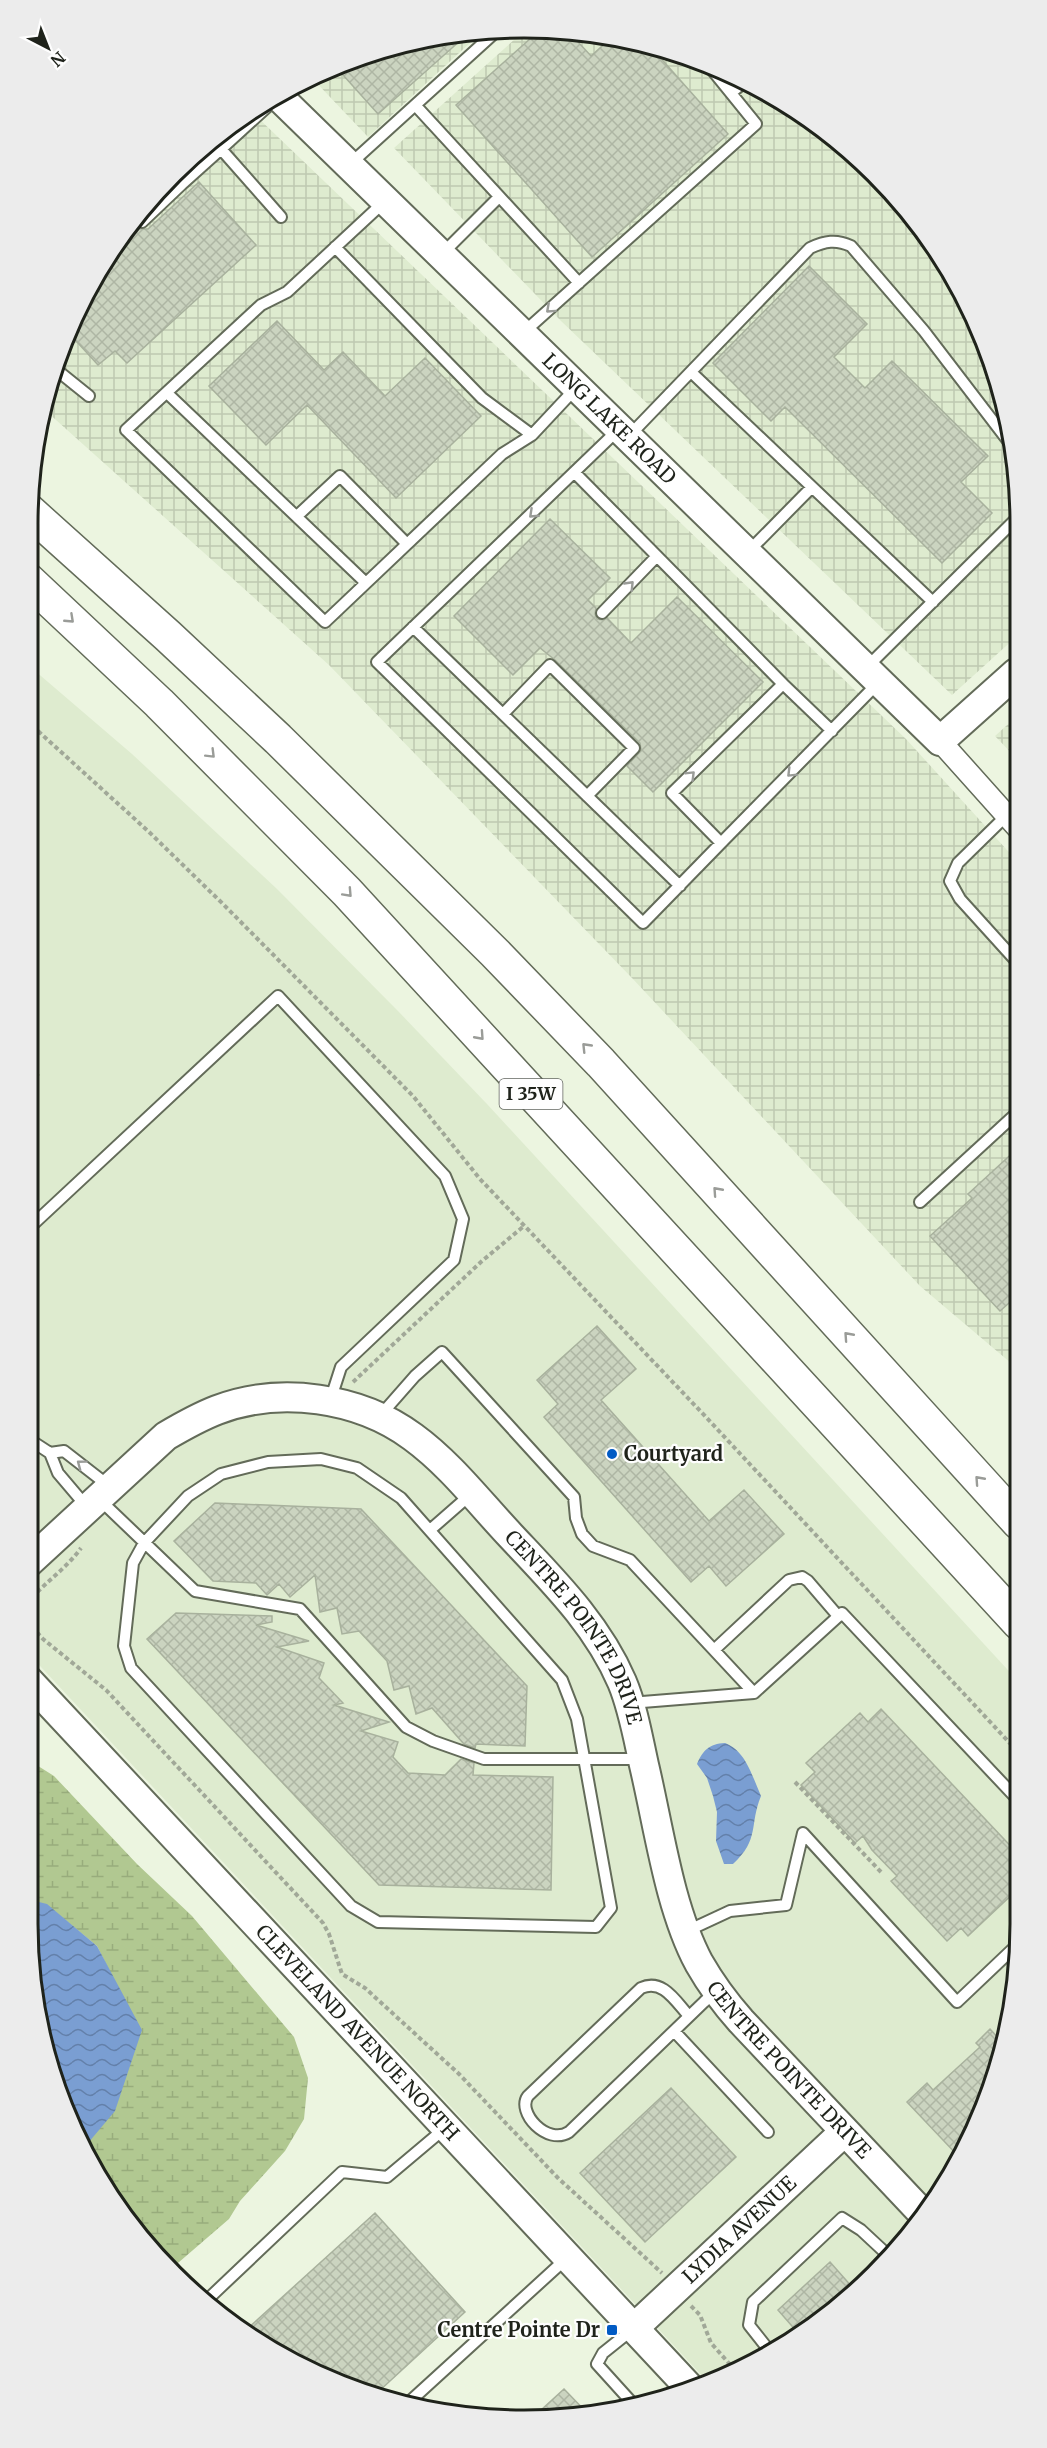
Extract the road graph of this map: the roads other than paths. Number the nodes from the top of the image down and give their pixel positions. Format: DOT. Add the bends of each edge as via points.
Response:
graph roads {
  1 [pos="488,39"];
  2 [pos="720,79"];
  3 [pos="737,88"];
  4 [pos="731,93"];
  5 [pos="284,102"];
  6 [pos="416,106"];
  7 [pos="254,119"];
  8 [pos="218,146"];
  9 [pos="221,149"];
  10 [pos="348,166"];
  11 [pos="193,167"];
  12 [pos="499,197"];
  13 [pos="385,202"];
  14 [pos="281,217"];
  15 [pos="335,248"];
  16 [pos="440,255"];
  17 [pos="579,283"];
  18 [pos="522,334"];
  19 [pos="691,372"];
  20 [pos="61,374"];
  21 [pos="576,388"];
  22 [pos="167,393"];
  23 [pos="89,396"];
  24 [pos="1000,431"];
  25 [pos="623,433"];
  26 [pos="532,435"];
  27 [pos="575,473"];
  28 [pos="812,488"];
  29 [pos="297,516"];
  30 [pos="38,520"];
  31 [pos="1010,525"];
  32 [pos="407,544"];
  33 [pos="747,553"];
  34 [pos="657,556"];
  35 [pos="366,583"];
  36 [pos="38,589"];
  37 [pos="933,602"];
  38 [pos="602,613"];
  39 [pos="413,627"];
  40 [pos="872,675"];
  41 [pos="1010,678"];
  42 [pos="783,684"];
  43 [pos="503,714"];
  44 [pos="832,731"];
  45 [pos="940,741"];
  46 [pos="587,796"];
  47 [pos="1010,819"];
  48 [pos="1010,823"];
  49 [pos="721,843"];
  50 [pos="680,886"];
  51 [pos="1010,954"];
  52 [pos="1010,1119"];
  53 [pos="920,1202"];
  54 [pos="38,1220"];
  55 [pos="330,1402"];
  56 [pos="379,1417"];
  57 [pos="38,1445"];
  58 [pos="50,1453"];
  59 [pos="472,1494"];
  60 [pos="98,1497"];
  61 [pos="1010,1513"];
  62 [pos="430,1530"];
  63 [pos="144,1543"];
  64 [pos="38,1554"];
  65 [pos="1010,1613"];
  66 [pos="838,1616"];
  67 [pos="714,1650"];
  68 [pos="38,1690"];
  69 [pos="754,1693"];
  70 [pos="629,1703"];
  71 [pos="643,1759"];
  72 [pos="584,1760"];
  73 [pos="1010,1791"];
  74 [pos="685,1931"];
  75 [pos="1008,1953"];
  76 [pos="716,1990"];
  77 [pos="689,2016"];
  78 [pos="674,2031"];
  79 [pos="446,2127"];
  80 [pos="768,2132"];
  81 [pos="844,2132"];
  82 [pos="918,2208"];
  83 [pos="883,2251"];
  84 [pos="568,2257"];
  85 [pos="211,2296"];
  86 [pos="634,2328"];
  87 [pos="765,2345"];
  88 [pos="685,2383"];
  89 [pos="414,2398"];
  90 [pos="628,2399"];
  1 -- 6 [label="lane"];
  2 -- 4 [label="lane"];
  3 -- 4 [label="lane"];
  4 -- 17 [label="lane" via="756,124"];
  5 -- 10 [label="street, LONG LAKE ROAD"];
  6 -- 10 [label="lane"];
  6 -- 12 [label="lane"];
  7 -- 9 [label="lane"];
  8 -- 9 [label="lane"];
  9 -- 11 [label="lane"];
  9 -- 14 [label="lane"];
  10 -- 13 [label="street, LONG LAKE ROAD"];
  12 -- 16 [label="lane"];
  12 -- 17 [label="lane"];
  13 -- 15 [label="lane"];
  13 -- 16 [label="street, LONG LAKE ROAD"];
  15 -- 22 [label="lane" via="287,292 261,305"];
  15 -- 26 [label="lane" via="482,398"];
  16 -- 18 [label="street, LONG LAKE ROAD"];
  17 -- 18 [label="lane, one-way"];
  18 -- 21 [label="street, LONG LAKE ROAD"];
  19 -- 24 [label="lane" via="810,248 841,241 851,246 924,331"];
  19 -- 25 [label="lane"];
  19 -- 28 [label="lane"];
  20 -- 23 [label="lane"];
  21 -- 25 [label="street, LONG LAKE ROAD"];
  21 -- 26 [label="lane"];
  22 -- 29 [label="lane"];
  22 -- 35 [label="lane" via="126,430 325,622"];
  25 -- 27 [label="lane"];
  25 -- 33 [label="street, LONG LAKE ROAD"];
  26 -- 32 [label="lane" via="502,454"];
  27 -- 34 [label="lane"];
  27 -- 39 [label="lane, one-way"];
  28 -- 33 [label="lane"];
  28 -- 37 [label="lane"];
  29 -- 32 [label="lane" via="340,476"];
  29 -- 35 [label="lane"];
  61 -- 30 [label="highway, one-way" via="601,1063 495,953 279,740"];
  31 -- 37 [label="lane"];
  32 -- 35 [label="lane"];
  33 -- 40 [label="street, LONG LAKE ROAD"];
  38 -- 34 [label="lane, one-way"];
  34 -- 42 [label="lane"];
  36 -- 65 [label="highway, I 35W, one-way" via="159,703 347,892"];
  37 -- 40 [label="lane"];
  39 -- 43 [label="lane"];
  39 -- 50 [label="lane" via="377,662 643,923"];
  40 -- 44 [label="lane"];
  40 -- 45 [label="street, LONG LAKE ROAD"];
  41 -- 45 [label="street"];
  42 -- 44 [label="lane"];
  49 -- 42 [label="lane, one-way" via="672,794"];
  43 -- 46 [label="lane"];
  43 -- 46 [label="lane" via="553,663 634,748"];
  44 -- 49 [label="lane, one-way"];
  45 -- 47 [label="street"];
  46 -- 50 [label="lane"];
  48 -- 51 [label="lane" via="958,863 950,881 960,899"];
  49 -- 50 [label="lane"];
  52 -- 53 [label="lane"];
  54 -- 55 [label="lane" via="278,996 445,1176 463,1219 454,1260 341,1367"];
  55 -- 56 [label="street, CENTRE POINTE DRIVE"];
  55 -- 60 [label="street, CENTRE POINTE DRIVE" via="285,1397 219,1409 166,1436"];
  56 -- 59 [label="street, CENTRE POINTE DRIVE" via="437,1457"];
  56 -- 67 [label="lane" via="442,1353 574,1497 582,1534 593,1546 630,1560"];
  57 -- 58 [label="lane"];
  58 -- 60 [label="lane" via="58,1473"];
  60 -- 58 [label="lane, one-way" via="64,1451"];
  59 -- 62 [label="lane"];
  59 -- 70 [label="street, CENTRE POINTE DRIVE" via="589,1621 608,1652"];
  60 -- 63 [label="lane"];
  60 -- 64 [label="street, CENTRE POINTE DRIVE"];
  62 -- 63 [label="lane" via="401,1498 357,1468 321,1459 268,1462 221,1474 188,1496"];
  62 -- 72 [label="lane" via="562,1680 577,1719"];
  63 -- 72 [label="lane" via="195,1591 300,1609 406,1727 433,1742 484,1759"];
  63 -- 72 [label="lane" via="133,1563 124,1646 131,1668 351,1906 378,1922 596,1927 611,1908"];
  66 -- 67 [label="lane" via="808,1581 802,1577 789,1580"];
  66 -- 69 [label="lane"];
  66 -- 73 [label="lane" via="842,1613"];
  67 -- 69 [label="lane"];
  68 -- 79 [label="street, CLEVELAND AVENUE NORTH"];
  69 -- 70 [label="lane"];
  70 -- 71 [label="street, CENTRE POINTE DRIVE"];
  71 -- 72 [label="lane"];
  71 -- 74 [label="street, CENTRE POINTE DRIVE"];
  74 -- 75 [label="lane" via="730,1911 786,1905 803,1833 957,2002"];
  74 -- 76 [label="street, CENTRE POINTE DRIVE"];
  76 -- 77 [label="lane"];
  76 -- 81 [label="street, CENTRE POINTE DRIVE"];
  77 -- 78 [label="lane"];
  77 -- 78 [label="lane" via="662,1988 653,1984 641,1988 528,2096 524,2104 526,2113 546,2134 564,2135"];
  78 -- 80 [label="lane"];
  79 -- 84 [label="street, CLEVELAND AVENUE NORTH"];
  79 -- 85 [label="lane" via="387,2178 342,2172"];
  81 -- 82 [label="street, CENTRE POINTE DRIVE"];
  81 -- 86 [label="street, LYDIA AVENUE"];
  83 -- 87 [label="lane" via="842,2218 753,2302 749,2325"];
  84 -- 86 [label="street, CLEVELAND AVENUE NORTH"];
  84 -- 89 [label="lane"];
  86 -- 88 [label="street, CLEVELAND AVENUE NORTH"];
  86 -- 90 [label="lane" via="603,2353 597,2364"];
}
